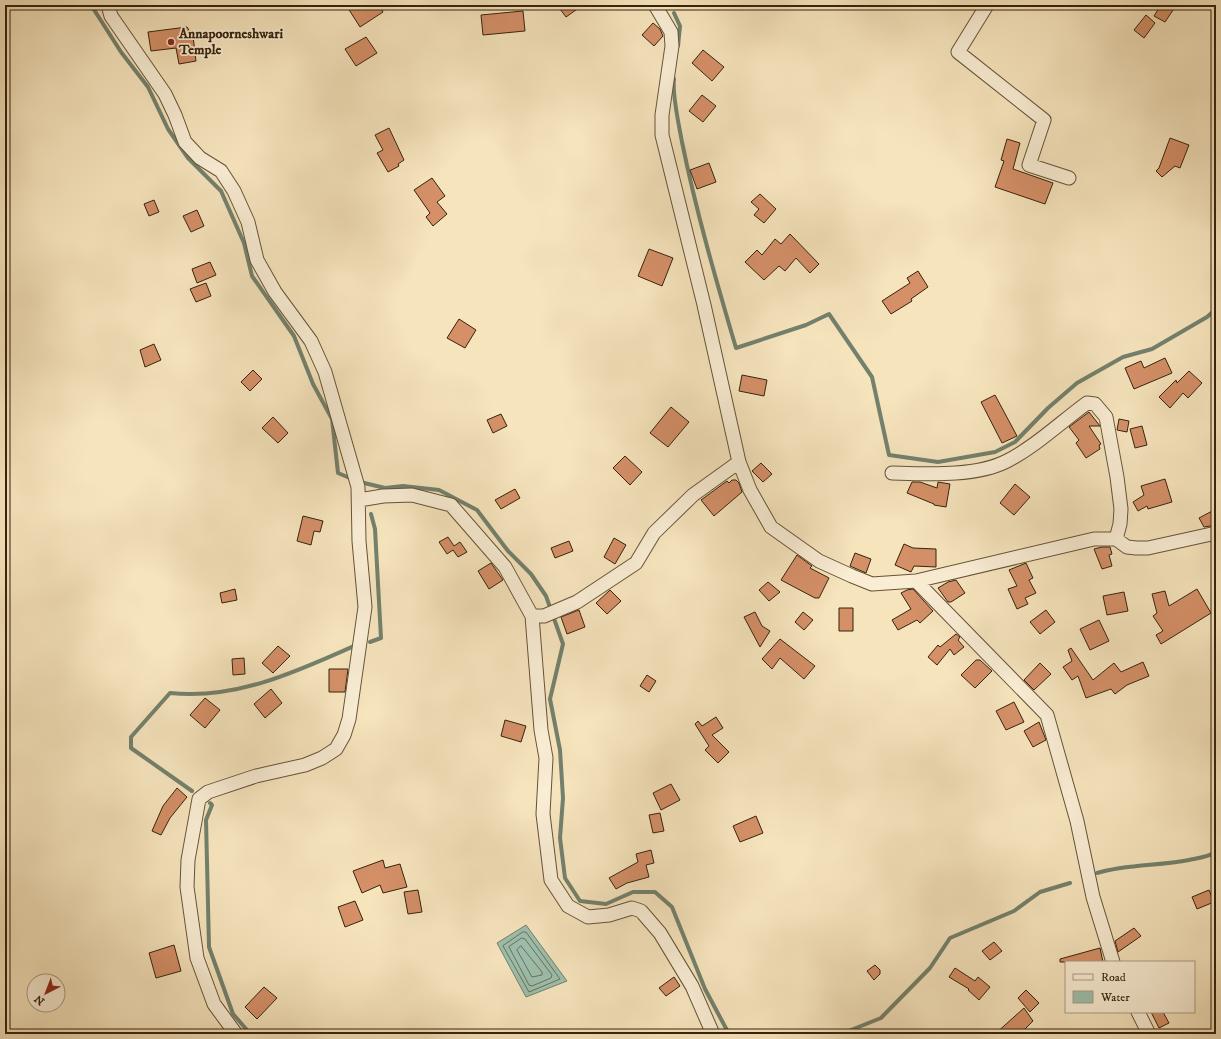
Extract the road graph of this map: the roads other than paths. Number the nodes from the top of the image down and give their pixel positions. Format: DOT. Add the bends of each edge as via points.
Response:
graph roads {
  1 [pos="108,5"];
  2 [pos="655,5"];
  3 [pos="987,5"];
  4 [pos="1069,178"];
  5 [pos="739,462"];
  6 [pos="892,473"];
  7 [pos="358,493"];
  8 [pos="1216,533"];
  9 [pos="1116,539"];
  10 [pos="916,581"];
  11 [pos="538,616"];
  12 [pos="1113,961"];
  13 [pos="1138,1013"];
  14 [pos="236,1034"];
  15 [pos="713,1034"];
  16 [pos="1149,1034"];
  1 -- 7 [label="street" via="111,16 165,94 185,142 200,158 221,171 234,191 248,222 258,260 275,292 310,341 325,372"];
  2 -- 5 [label="street" via="671,32 672,46 662,115 662,135"];
  3 -- 4 [label="street" via="958,52 1044,120 1029,165"];
  5 -- 10 [label="street" via="750,490 771,527 819,561 872,584"];
  5 -- 11 [label="street" via="693,495 659,528 636,563 577,602"];
  6 -- 9 [label="street" via="927,474 983,470 1007,461 1034,444 1088,403 1096,404 1106,417 1117,477 1121,509"];
  7 -- 11 [label="street" via="412,496 451,505 505,567"];
  7 -- 14 [label="street" via="365,607 349,719 344,735 336,749 322,758 208,792 199,799 196,809 188,860 187,887 197,958 214,1004"];
  8 -- 9 [label="street" via="1148,548 1127,547"];
  9 -- 10 [label="street" via="1094,539"];
  10 -- 12 [label="street" via="1047,715 1077,821 1093,897"];
  11 -- 15 [label="street" via="541,730 546,758 544,814 551,880 568,906 588,917 609,915 632,908 641,911 660,933 692,986"];
  13 -- 16 [label="street"];
}
